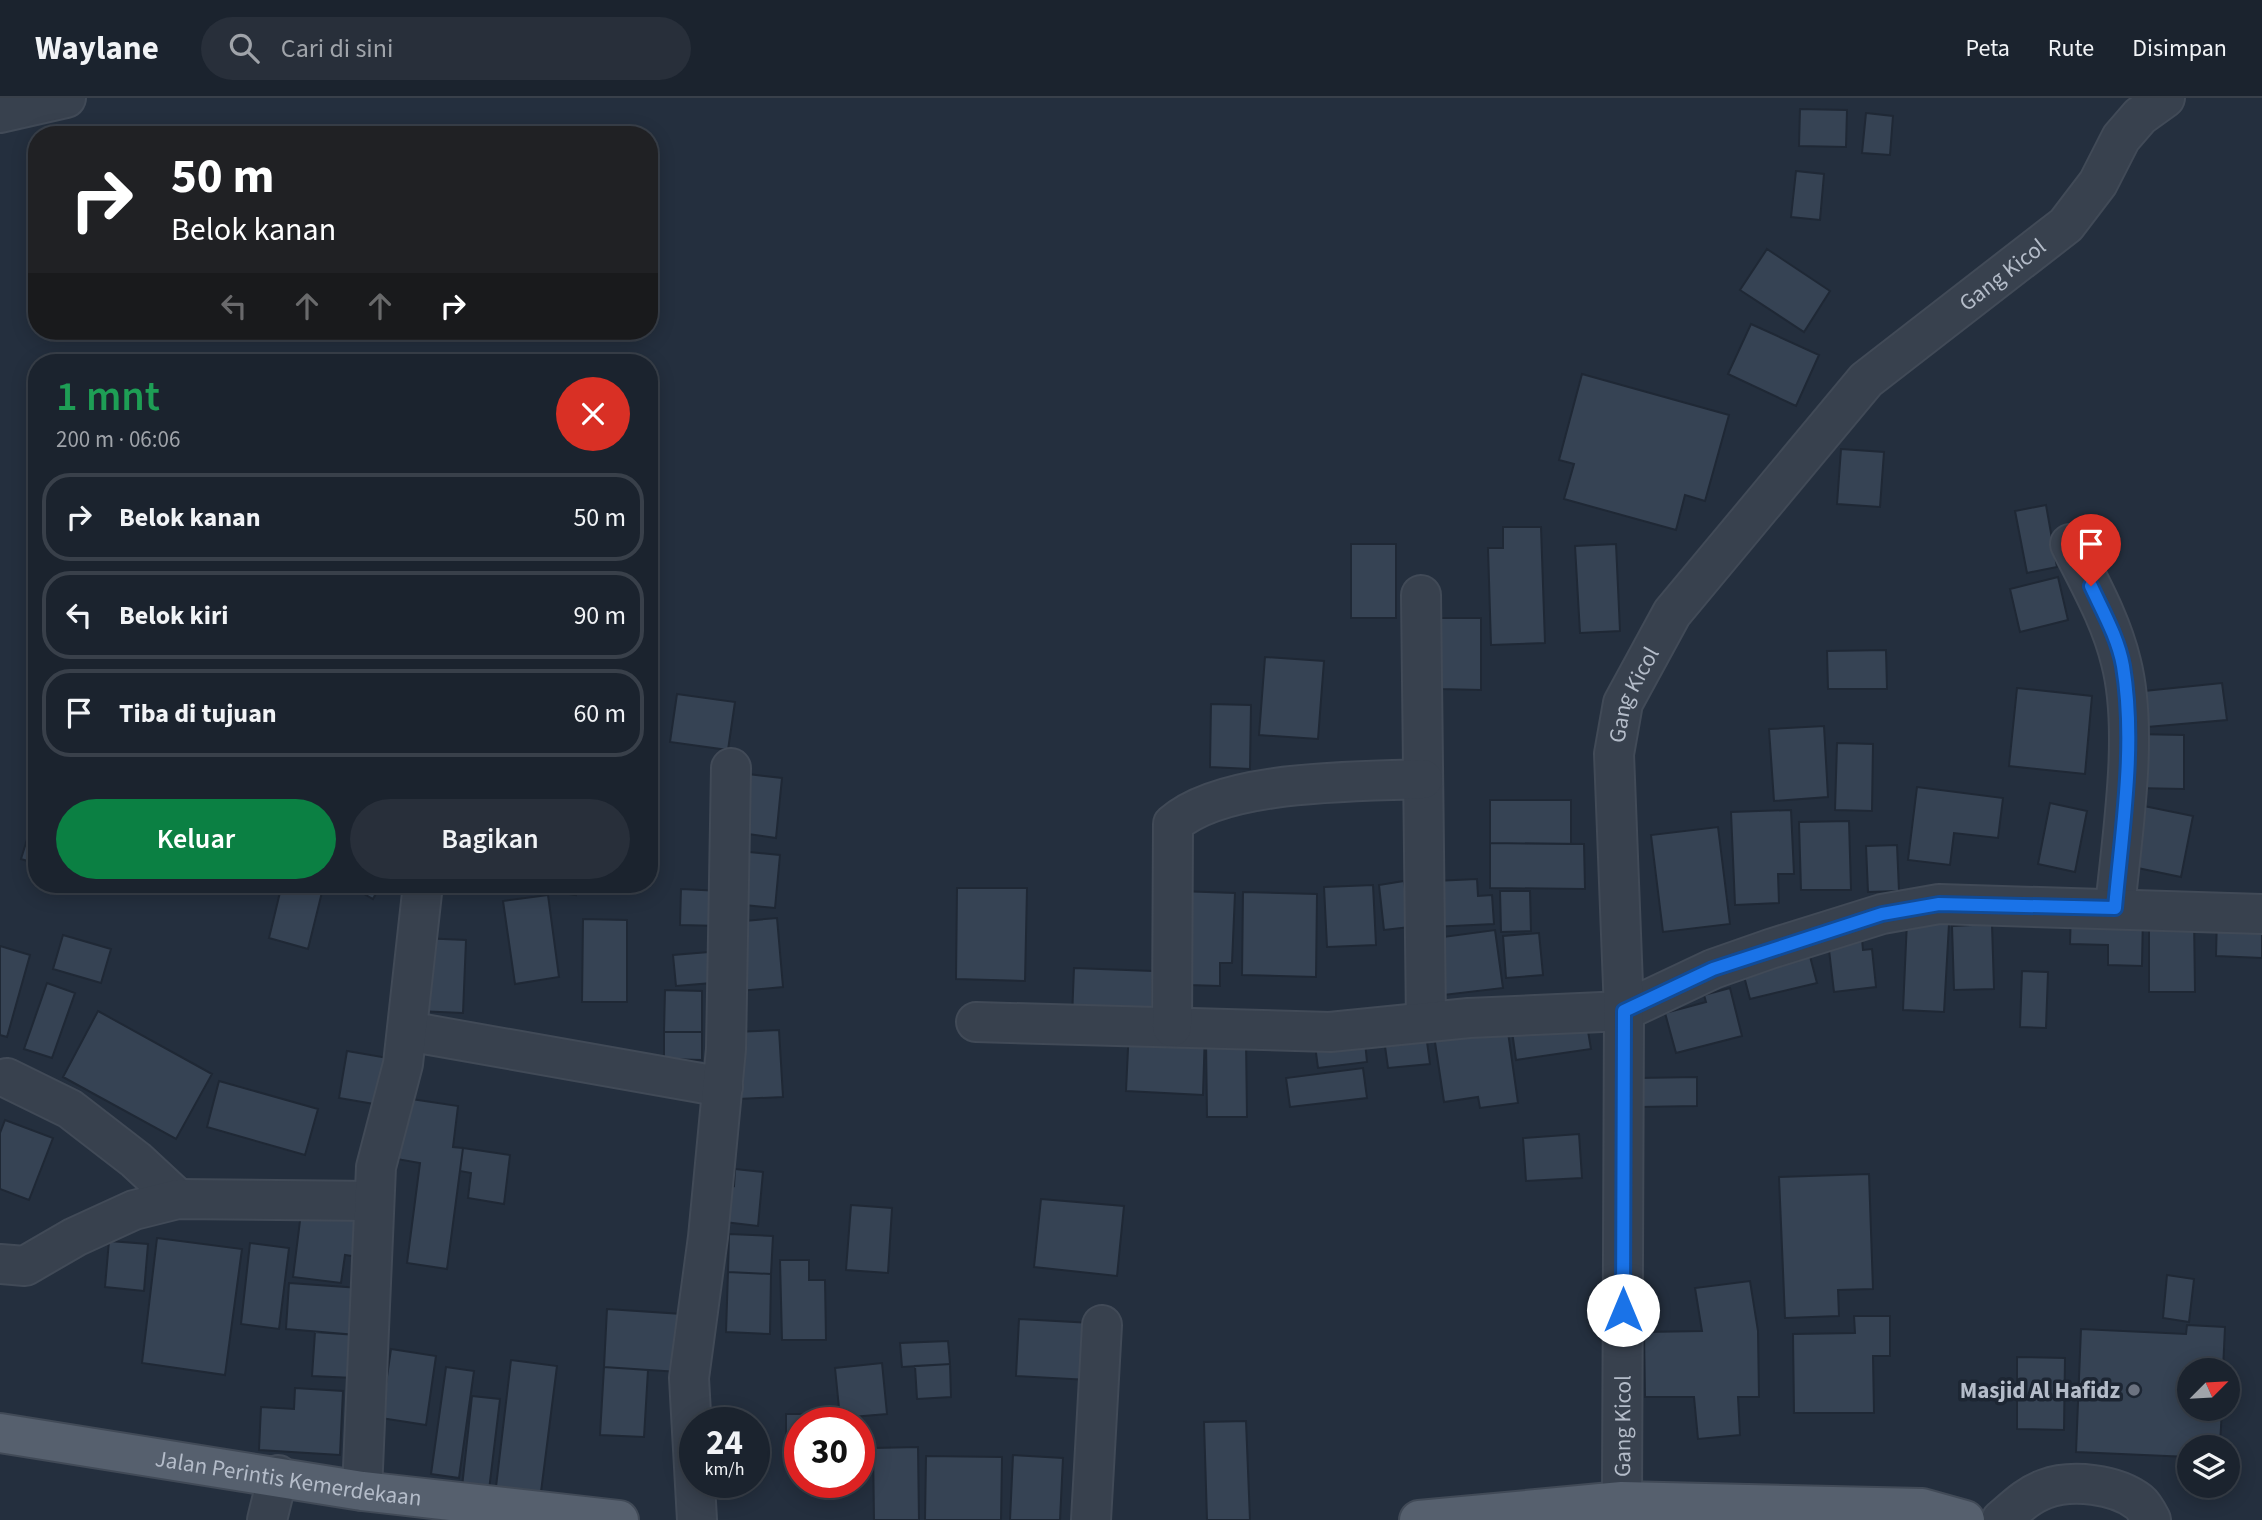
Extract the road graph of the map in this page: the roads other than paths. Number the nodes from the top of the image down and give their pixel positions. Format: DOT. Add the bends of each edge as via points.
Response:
graph roads {
  1 [pos="66,98"];
  2 [pos="2165,98"];
  3 [pos="0,113"];
  4 [pos="2070,544"];
  5 [pos="1421,595"];
  6 [pos="732,768"];
  7 [pos="1423,779"];
  8 [pos="422,893"];
  9 [pos="2115,908"];
  10 [pos="2262,914"];
  11 [pos="1624,1011"];
  12 [pos="976,1022"];
  13 [pos="1426,1022"];
  14 [pos="1172,1027"];
  15 [pos="407,1031"];
  16 [pos="2,1084"];
  17 [pos="723,1087"];
  18 [pos="178,1199"];
  19 [pos="374,1201"];
  20 [pos="0,1264"];
  21 [pos="1102,1325"];
  22 [pos="0,1433"];
  23 [pos="278,1475"];
  24 [pos="362,1491"];
  25 [pos="1622,1501"];
  26 [pos="267,1520"];
  27 [pos="619,1520"];
  28 [pos="697,1520"];
  29 [pos="1091,1520"];
  30 [pos="1419,1520"];
  31 [pos="1965,1520"];
  32 [pos="2001,1520"];
  33 [pos="2151,1520"];
  1 -- 3 [label="street"];
  2 -- 11 [label="street, Gang Kicol" via="2121,138 2098,183 2066,225 1866,380 1672,613 1623,703 1614,754"];
  4 -- 9 [label="street" via="2112,629 2122,664 2128,722"];
  5 -- 7 [label="street"];
  6 -- 17 [label="street"];
  7 -- 13 [label="street"];
  7 -- 14 [label="street" via="1291,786 1189,810 1174,824"];
  8 -- 15 [label="street"];
  9 -- 10 [label="street"];
  9 -- 11 [label="street" via="1939,904 1882,914 1713,969"];
  11 -- 13 [label="street"];
  11 -- 25 [label="street, Gang Kicol"];
  12 -- 14 [label="street"];
  13 -- 14 [label="street" via="1330,1032"];
  15 -- 17 [label="street"];
  15 -- 19 [label="street" via="376,1167"];
  16 -- 18 [label="street" via="70,1109"];
  17 -- 28 [label="street" via="689,1378"];
  18 -- 19 [label="street"];
  18 -- 20 [label="street" via="134,1210 25,1266"];
  19 -- 24 [label="street"];
  21 -- 29 [label="street"];
  22 -- 23 [label="main road, Jalan Perintis Kemerdekaan"];
  23 -- 24 [label="main road, Jalan Perintis Kemerdekaan"];
  23 -- 26 [label="street"];
  24 -- 27 [label="main road, Jalan Perintis Kemerdekaan"];
  25 -- 30 [label="main road"];
  25 -- 31 [label="main road" via="1922,1508"];
  32 -- 33 [label="street" via="2021,1502 2060,1484 2115,1491 2140,1503"];
}
